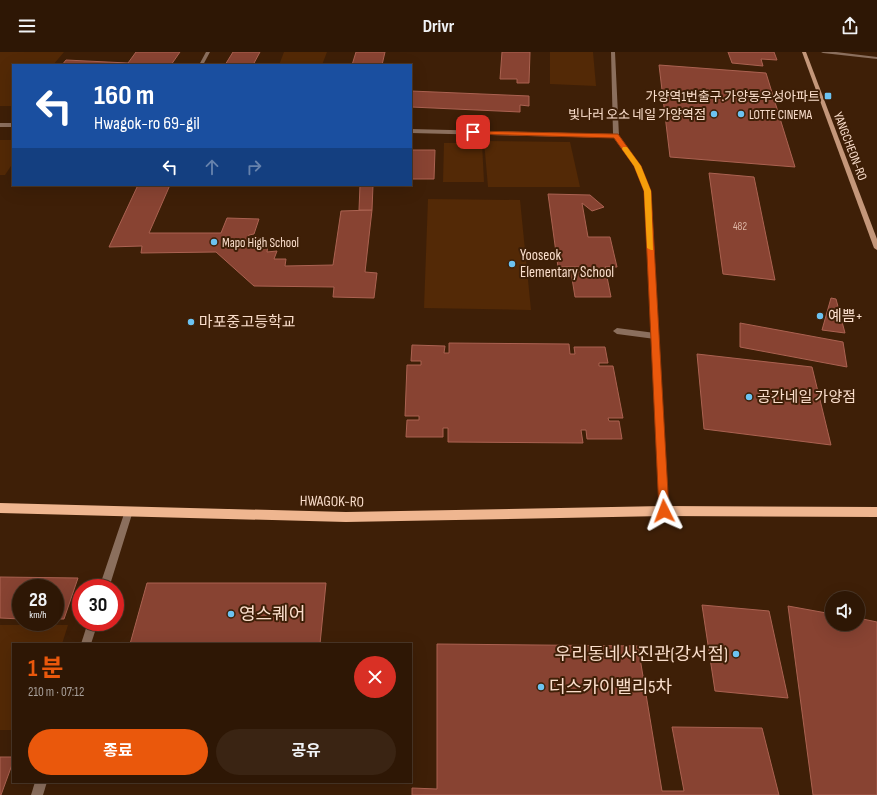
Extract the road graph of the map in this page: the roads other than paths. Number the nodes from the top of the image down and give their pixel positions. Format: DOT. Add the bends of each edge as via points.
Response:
graph roads {
  1 [pos="208,52"];
  2 [pos="613,52"];
  3 [pos="804,52"];
  4 [pos="824,52"];
  5 [pos="877,58"];
  6 [pos="202,64"];
  7 [pos="0,125"];
  8 [pos="12,125"];
  9 [pos="412,131"];
  10 [pos="616,136"];
  11 [pos="877,248"];
  12 [pos="617,331"];
  13 [pos="655,336"];
  14 [pos="0,508"];
  15 [pos="129,511"];
  16 [pos="664,511"];
  17 [pos="877,512"];
  18 [pos="107,579"];
  19 [pos="90,631"];
  20 [pos="86,643"];
  21 [pos="41,783"];
  22 [pos="37,795"];
  1 -- 6 [label="street"];
  2 -- 10 [label="street"];
  3 -- 11 [label="main road, YANGCHEON-RO"];
  4 -- 5 [label="street"];
  7 -- 8 [label="street"];
  9 -- 10 [label="street"];
  10 -- 13 [label="street" via="637,166 648,191"];
  12 -- 13 [label="street"];
  13 -- 16 [label="street"];
  14 -- 15 [label="main road, HWAGOK-RO"];
  15 -- 16 [label="main road, HWAGOK-RO" via="346,517"];
  15 -- 18 [label="street"];
  16 -- 17 [label="main road, HWAGOK-RO"];
  19 -- 20 [label="street"];
  21 -- 22 [label="street"];
}
